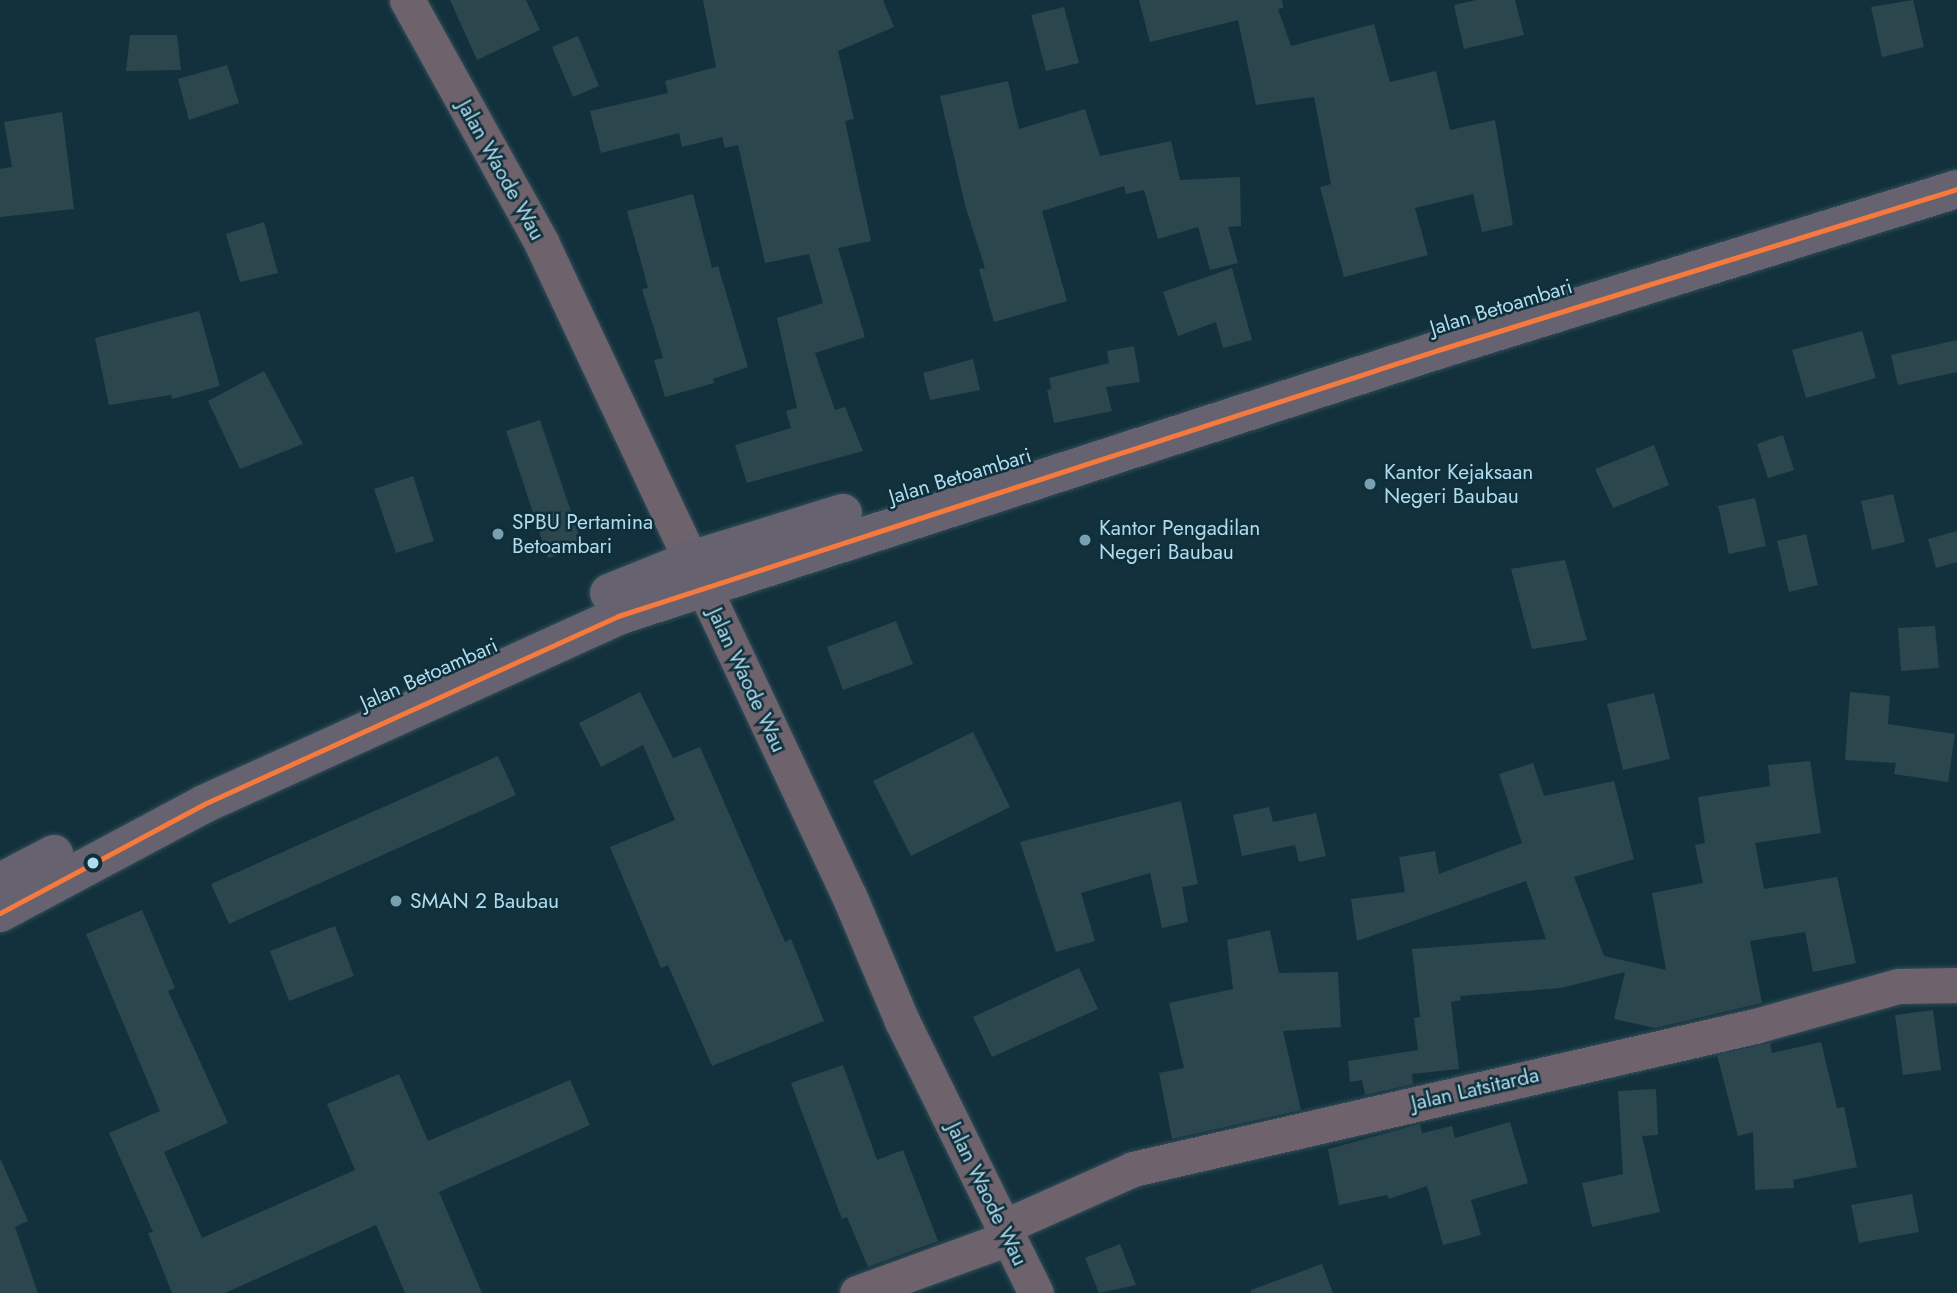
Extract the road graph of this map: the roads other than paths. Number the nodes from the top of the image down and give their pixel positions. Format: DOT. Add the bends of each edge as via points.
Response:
graph roads {
  1 [pos="407,0"];
  2 [pos="1957,164"];
  3 [pos="1957,189"];
  4 [pos="1843,212"];
  5 [pos="697,573"];
  6 [pos="198,792"];
  7 [pos="0,882"];
  8 [pos="0,914"];
  9 [pos="1957,985"];
  10 [pos="1006,1232"];
  11 [pos="858,1293"];
  12 [pos="1035,1293"];
  1 -- 5 [label="street, Jalan Waode Wau" via="541,242"];
  2 -- 4 [label="main road, Jalan Betoambari"];
  3 -- 4 [label="main road, Jalan Betoambari"];
  4 -- 5 [label="main road, Jalan Betoambari"];
  5 -- 6 [label="main road, Jalan Betoambari" via="618,617"];
  5 -- 10 [label="street, Jalan Waode Wau" via="850,898 902,1021"];
  6 -- 7 [label="main road, Jalan Betoambari"];
  6 -- 8 [label="main road, Jalan Betoambari"];
  9 -- 10 [label="street, Jalan Latsitarda" via="1898,986 1755,1026 1133,1168"];
  10 -- 11 [label="street, Jalan Latsitarda"];
  10 -- 12 [label="street, Jalan Waode Wau"];
}
